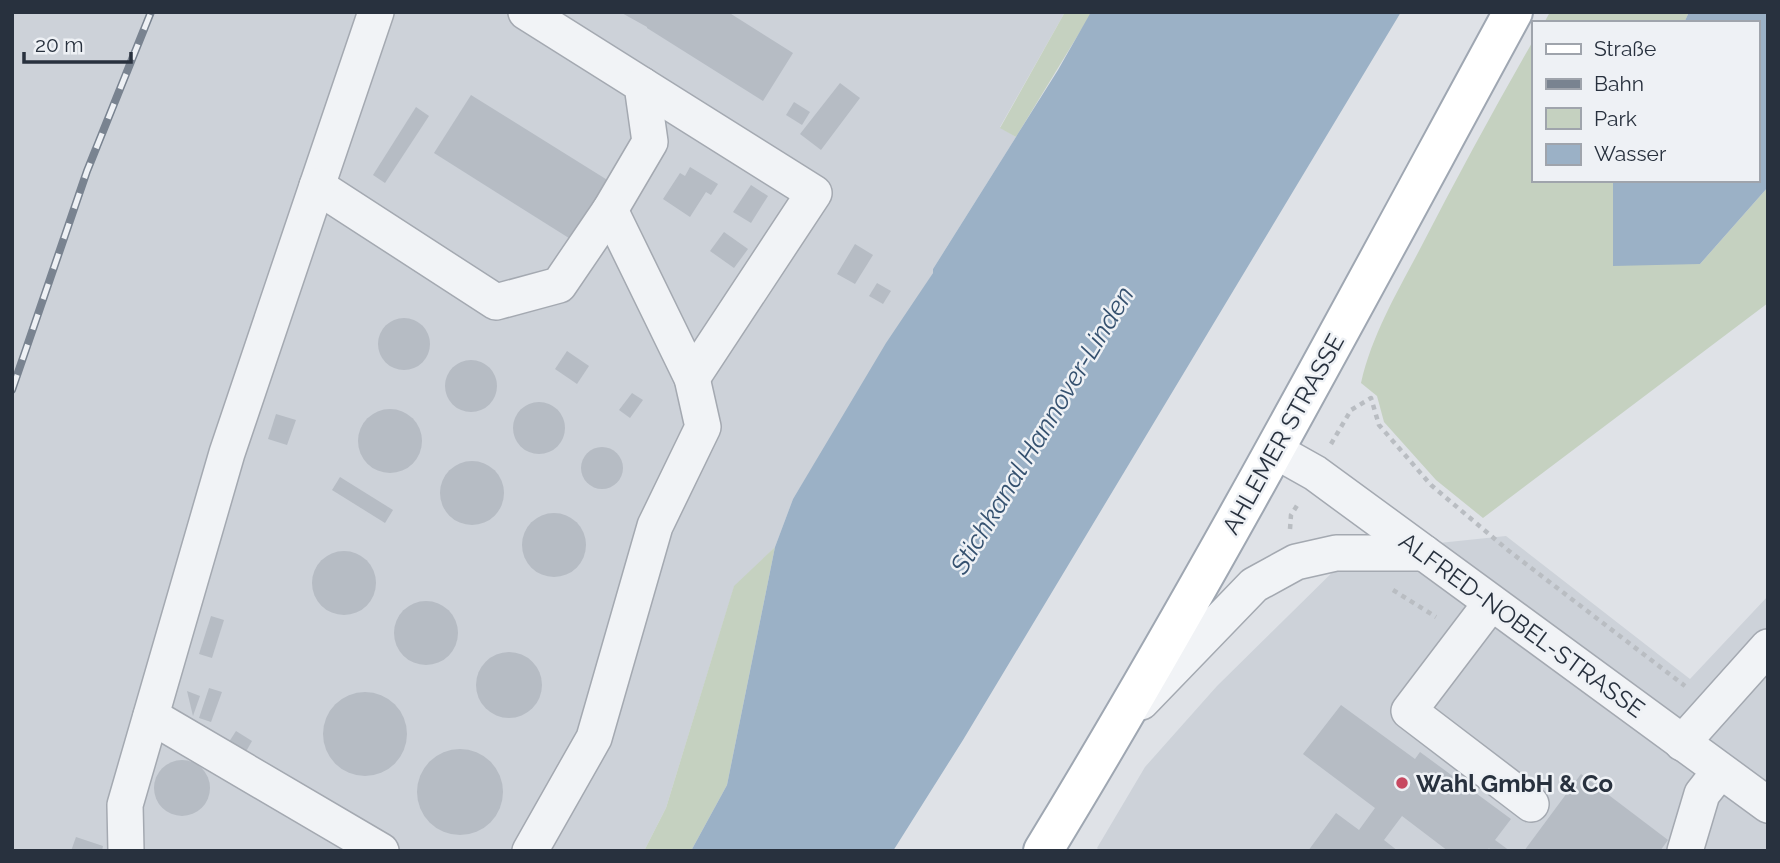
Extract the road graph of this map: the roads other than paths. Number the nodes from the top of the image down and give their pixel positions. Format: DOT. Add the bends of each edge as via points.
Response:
graph roads {
  1 [pos="376,12"];
  2 [pos="526,12"];
  3 [pos="1513,12"];
  4 [pos="642,86"];
  5 [pos="317,186"];
  6 [pos="610,210"];
  7 [pos="692,378"];
  8 [pos="1274,450"];
  9 [pos="1424,553"];
  10 [pos="1491,603"];
  11 [pos="1768,647"];
  12 [pos="151,716"];
  13 [pos="1124,719"];
  14 [pos="1682,743"];
  15 [pos="1720,771"];
  16 [pos="1531,804"];
  17 [pos="1768,805"];
  18 [pos="126,851"];
  19 [pos="381,851"];
  20 [pos="530,851"];
  21 [pos="1043,851"];
  22 [pos="1685,851"];
  1 -- 5 [label="street"];
  2 -- 4 [label="street"];
  3 -- 8 [label="main road, AHLEMER STRASSE"];
  4 -- 6 [label="street" via="650,142"];
  4 -- 7 [label="street" via="814,192"];
  5 -- 6 [label="street" via="496,302 559,285"];
  5 -- 12 [label="street" via="227,453"];
  6 -- 7 [label="street"];
  7 -- 20 [label="street" via="703,427 655,526 594,738"];
  8 -- 9 [label="street, ALFRED-NOBEL-STRASSE" via="1315,473"];
  8 -- 13 [label="main road, AHLEMER STRASSE"];
  9 -- 10 [label="street, ALFRED-NOBEL-STRASSE"];
  9 -- 13 [label="street" via="1336,553 1296,562 1254,585"];
  10 -- 14 [label="street, ALFRED-NOBEL-STRASSE"];
  10 -- 16 [label="street" via="1409,711"];
  11 -- 14 [label="street"];
  12 -- 18 [label="street" via="125,806"];
  12 -- 19 [label="street"];
  13 -- 21 [label="main road, AHLEMER STRASSE"];
  14 -- 15 [label="street, ALFRED-NOBEL-STRASSE"];
  15 -- 17 [label="street, ALFRED-NOBEL-STRASSE"];
  15 -- 22 [label="street" via="1702,794"];
}
